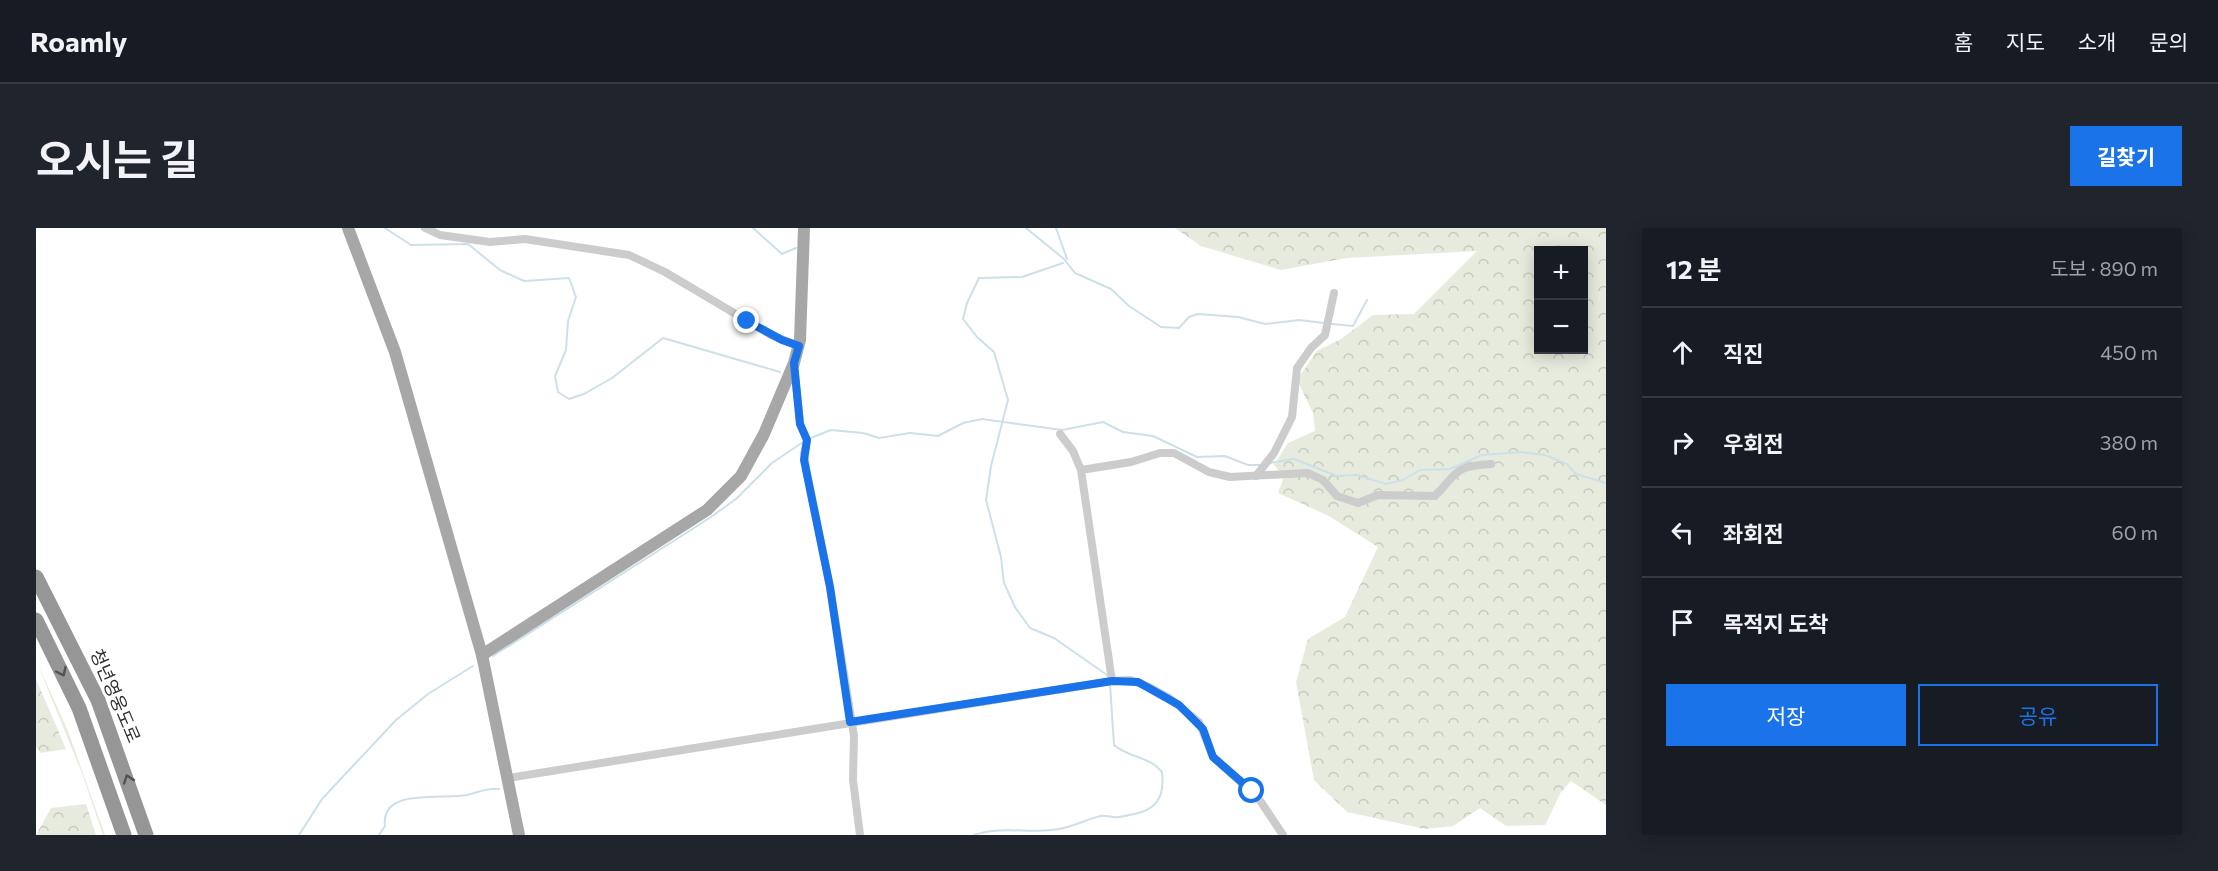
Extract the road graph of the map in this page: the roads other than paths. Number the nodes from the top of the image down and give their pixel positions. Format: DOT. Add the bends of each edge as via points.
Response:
graph roads {
  1 [pos="348,228"];
  2 [pos="425,228"];
  3 [pos="804,228"];
  4 [pos="1334,293"];
  5 [pos="799,346"];
  6 [pos="794,363"];
  7 [pos="1060,434"];
  8 [pos="1491,464"];
  9 [pos="1081,470"];
  10 [pos="1256,477"];
  11 [pos="36,577"];
  12 [pos="36,620"];
  13 [pos="482,655"];
  14 [pos="1112,681"];
  15 [pos="850,722"];
  16 [pos="508,778"];
  17 [pos="124,835"];
  18 [pos="146,835"];
  19 [pos="519,835"];
  20 [pos="860,835"];
  21 [pos="1283,835"];
  1 -- 13 [label="main road" via="395,352"];
  2 -- 5 [label="street" via="440,235 490,242 525,239 629,255 771,335"];
  3 -- 5 [label="main road"];
  4 -- 10 [label="street" via="1325,335 1297,368 1292,417 1274,453"];
  5 -- 6 [label="main road"];
  6 -- 13 [label="main road" via="755,450 735,484 719,500"];
  6 -- 15 [label="street" via="800,424 807,440 804,460 830,587"];
  7 -- 9 [label="street"];
  8 -- 10 [label="street" via="1473,465 1452,475 1435,496 1378,495 1358,503 1338,496 1323,480 1308,473"];
  9 -- 10 [label="street" via="1174,453 1218,475"];
  9 -- 14 [label="street"];
  18 -- 11 [label="highway, 청년영웅도로, one-way" via="98,700"];
  12 -- 17 [label="highway, one-way" via="79,708"];
  13 -- 16 [label="main road"];
  14 -- 15 [label="street"];
  14 -- 21 [label="street" via="1130,680 1149,687 1199,723 1213,757 1252,791"];
  15 -- 16 [label="street"];
  15 -- 20 [label="street"];
  16 -- 19 [label="main road"];
}
